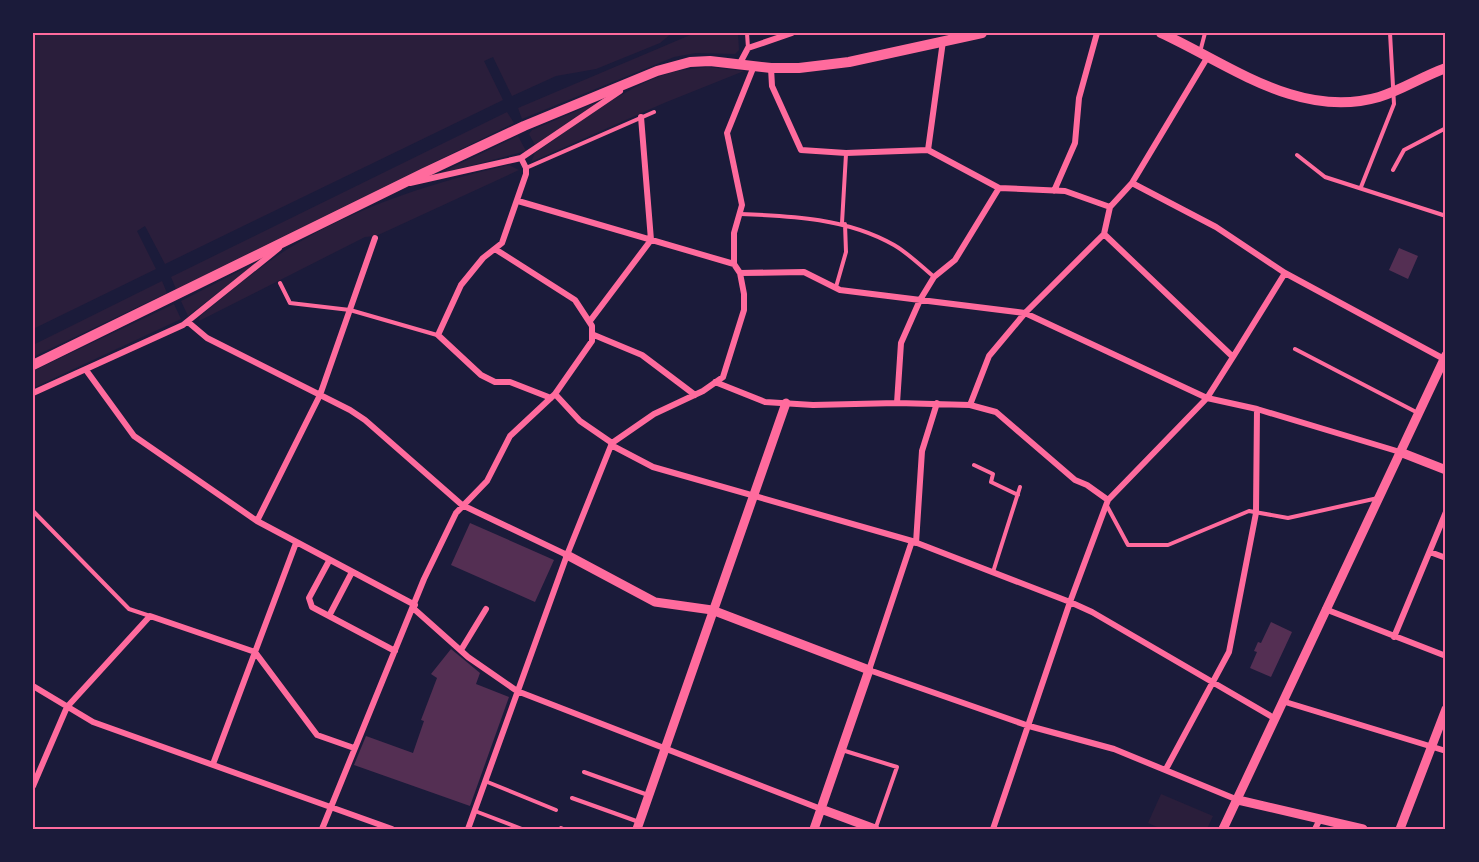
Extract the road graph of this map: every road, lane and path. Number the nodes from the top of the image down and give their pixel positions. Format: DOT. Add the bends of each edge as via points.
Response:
graph roads {
  1 [pos="747,33"];
  2 [pos="792,33"];
  3 [pos="982,33"];
  4 [pos="1098,33"];
  5 [pos="1161,33"];
  6 [pos="1205,33"];
  7 [pos="1390,33"];
  8 [pos="943,41"];
  9 [pos="748,48"];
  10 [pos="1203,56"];
  11 [pos="740,63"];
  12 [pos="754,66"];
  13 [pos="771,68"];
  14 [pos="1446,68"];
  15 [pos="639,78"];
  16 [pos="1395,92"];
  17 [pos="654,112"];
  18 [pos="641,117"];
  19 [pos="1446,128"];
  20 [pos="928,150"];
  21 [pos="846,153"];
  22 [pos="1297,155"];
  23 [pos="521,158"];
  24 [pos="526,168"];
  25 [pos="1393,170"];
  26 [pos="1132,183"];
  27 [pos="404,184"];
  28 [pos="1361,187"];
  29 [pos="999,188"];
  30 [pos="1054,191"];
  31 [pos="518,201"];
  32 [pos="1110,207"];
  33 [pos="740,214"];
  34 [pos="1446,216"];
  35 [pos="844,223"];
  36 [pos="1104,234"];
  37 [pos="375,238"];
  38 [pos="651,240"];
  39 [pos="286,242"];
  40 [pos="495,249"];
  41 [pos="734,264"];
  42 [pos="740,273"];
  43 [pos="1286,273"];
  44 [pos="934,277"];
  45 [pos="280,283"];
  46 [pos="836,289"];
  47 [pos="920,300"];
  48 [pos="350,310"];
  49 [pos="1025,313"];
  50 [pos="590,321"];
  51 [pos="188,322"];
  52 [pos="594,334"];
  53 [pos="438,335"];
  54 [pos="1295,349"];
  55 [pos="1233,357"];
  56 [pos="1445,357"];
  57 [pos="33,365"];
  58 [pos="86,370"];
  59 [pos="715,382"];
  60 [pos="33,393"];
  61 [pos="320,395"];
  62 [pos="695,395"];
  63 [pos="553,396"];
  64 [pos="1207,398"];
  65 [pos="786,403"];
  66 [pos="897,403"];
  67 [pos="937,403"];
  68 [pos="970,405"];
  69 [pos="1257,409"];
  70 [pos="1419,413"];
  71 [pos="611,444"];
  72 [pos="1400,452"];
  73 [pos="974,465"];
  74 [pos="1446,470"];
  75 [pos="1020,487"];
  76 [pos="1018,495"];
  77 [pos="751,496"];
  78 [pos="1378,498"];
  79 [pos="1107,503"];
  80 [pos="462,505"];
  81 [pos="33,511"];
  82 [pos="1256,513"];
  83 [pos="1446,513"];
  84 [pos="257,521"];
  85 [pos="914,542"];
  86 [pos="296,543"];
  87 [pos="1430,552"];
  88 [pos="567,555"];
  89 [pos="1446,558"];
  90 [pos="329,561"];
  91 [pos="993,572"];
  92 [pos="352,573"];
  93 [pos="1070,602"];
  94 [pos="414,607"];
  95 [pos="486,609"];
  96 [pos="1325,609"];
  97 [pos="712,610"];
  98 [pos="150,616"];
  99 [pos="329,616"];
  100 [pos="1394,637"];
  101 [pos="461,650"];
  102 [pos="395,651"];
  103 [pos="255,652"];
  104 [pos="1446,656"];
  105 [pos="869,670"];
  106 [pos="1211,682"];
  107 [pos="33,686"];
  108 [pos="517,691"];
  109 [pos="1282,700"];
  110 [pos="67,707"];
  111 [pos="1446,709"];
  112 [pos="1274,718"];
  113 [pos="1029,726"];
  114 [pos="1432,747"];
  115 [pos="354,748"];
  116 [pos="664,749"];
  117 [pos="842,749"];
  118 [pos="1446,751"];
  119 [pos="213,764"];
  120 [pos="1166,769"];
  121 [pos="584,772"];
  122 [pos="485,781"];
  123 [pos="33,786"];
  124 [pos="648,795"];
  125 [pos="572,798"];
  126 [pos="1238,800"];
  127 [pos="330,807"];
  128 [pos="821,809"];
  129 [pos="556,810"];
  130 [pos="475,811"];
  131 [pos="1320,819"];
  132 [pos="638,826"];
  133 [pos="322,829"];
  134 [pos="392,829"];
  135 [pos="468,829"];
  136 [pos="522,829"];
  137 [pos="814,829"];
  138 [pos="875,829"];
  139 [pos="993,829"];
  140 [pos="1223,829"];
  141 [pos="1315,829"];
  142 [pos="1363,829"];
  143 [pos="1400,829"];
  1 -- 9 [label="lane"];
  2 -- 9 [label="street"];
  3 -- 8 [label="main road"];
  4 -- 30 [label="street" via="1079,98 1075,143"];
  5 -- 10 [label="main road"];
  6 -- 10 [label="lane"];
  7 -- 16 [label="lane"];
  8 -- 13 [label="main road" via="849,62"];
  8 -- 20 [label="street"];
  9 -- 11 [label="street"];
  10 -- 16 [label="main road" via="1251,80 1316,100 1359,101"];
  10 -- 26 [label="street"];
  11 -- 12 [label="main road"];
  11 -- 15 [label="main road" via="690,62"];
  12 -- 13 [label="main road"];
  12 -- 33 [label="street" via="727,133 742,205"];
  13 -- 21 [label="street" via="772,86 801,150"];
  14 -- 16 [label="main road"];
  15 -- 23 [label="street"];
  15 -- 27 [label="main road" via="525,126"];
  16 -- 28 [label="lane" via="1394,104"];
  17 -- 18 [label="lane"];
  18 -- 24 [label="lane"];
  18 -- 38 [label="street"];
  19 -- 25 [label="lane" via="1404,150"];
  20 -- 21 [label="street"];
  20 -- 29 [label="street"];
  21 -- 35 [label="lane"];
  22 -- 28 [label="lane" via="1325,177"];
  23 -- 24 [label="street"];
  23 -- 27 [label="street"];
  24 -- 31 [label="street"];
  26 -- 32 [label="street"];
  26 -- 43 [label="street" via="1216,227"];
  27 -- 39 [label="main road"];
  28 -- 34 [label="lane"];
  29 -- 30 [label="street"];
  29 -- 44 [label="street" via="955,260"];
  30 -- 32 [label="street" via="1065,191"];
  31 -- 38 [label="street"];
  31 -- 40 [label="street" via="502,243"];
  32 -- 36 [label="street"];
  33 -- 35 [label="lane"];
  33 -- 41 [label="street" via="734,233"];
  35 -- 44 [label="lane" via="894,245"];
  35 -- 46 [label="lane" via="846,252"];
  36 -- 49 [label="street"];
  36 -- 55 [label="street"];
  37 -- 48 [label="street"];
  38 -- 41 [label="street"];
  38 -- 50 [label="street"];
  39 -- 51 [label="street"];
  39 -- 57 [label="main road"];
  40 -- 50 [label="street" via="575,300"];
  40 -- 53 [label="street" via="461,285"];
  41 -- 42 [label="street"];
  42 -- 46 [label="street" via="804,272"];
  42 -- 59 [label="street" via="744,310 723,377"];
  43 -- 55 [label="street"];
  43 -- 56 [label="street"];
  44 -- 47 [label="street"];
  45 -- 48 [label="lane" via="290,303"];
  46 -- 47 [label="street"];
  47 -- 49 [label="street"];
  47 -- 66 [label="street" via="901,343"];
  48 -- 53 [label="lane"];
  48 -- 61 [label="street"];
  49 -- 64 [label="street"];
  49 -- 68 [label="street" via="989,356"];
  50 -- 52 [label="street"];
  51 -- 58 [label="street"];
  51 -- 61 [label="street" via="207,338"];
  52 -- 62 [label="street" via="642,356"];
  52 -- 63 [label="street"];
  53 -- 63 [label="street" via="481,375"];
  54 -- 70 [label="lane"];
  55 -- 64 [label="street"];
  56 -- 70 [label="street"];
  58 -- 60 [label="street"];
  58 -- 84 [label="street" via="134,436"];
  59 -- 62 [label="street"];
  59 -- 65 [label="street" via="765,402"];
  61 -- 80 [label="street" via="365,420"];
  61 -- 84 [label="street"];
  62 -- 71 [label="street" via="654,414"];
  63 -- 71 [label="street"];
  63 -- 80 [label="street" via="510,436 487,481"];
  64 -- 69 [label="street"];
  64 -- 79 [label="street"];
  65 -- 66 [label="street"];
  65 -- 77 [label="street"];
  66 -- 67 [label="street"];
  67 -- 68 [label="street"];
  67 -- 85 [label="street" via="922,451"];
  68 -- 79 [label="street" via="996,412"];
  69 -- 72 [label="street"];
  69 -- 82 [label="street"];
  70 -- 72 [label="street"];
  71 -- 77 [label="street" via="653,466"];
  71 -- 88 [label="street"];
  72 -- 74 [label="street"];
  72 -- 78 [label="street"];
  73 -- 76 [label="lane" via="993,474 992,482"];
  75 -- 76 [label="lane"];
  76 -- 91 [label="lane"];
  77 -- 85 [label="street"];
  77 -- 97 [label="street"];
  78 -- 82 [label="lane" via="1288,518"];
  78 -- 96 [label="street"];
  79 -- 82 [label="lane" via="1128,545 1168,545 1249,512"];
  79 -- 93 [label="street"];
  80 -- 88 [label="street"];
  80 -- 94 [label="street"];
  81 -- 98 [label="lane" via="129,609"];
  82 -- 106 [label="street" via="1229,652"];
  83 -- 87 [label="street"];
  84 -- 86 [label="street"];
  85 -- 91 [label="street"];
  85 -- 105 [label="street"];
  86 -- 90 [label="street"];
  86 -- 103 [label="street"];
  87 -- 89 [label="street"];
  87 -- 100 [label="street"];
  88 -- 97 [label="street" via="655,602"];
  88 -- 108 [label="street"];
  90 -- 92 [label="street"];
  90 -- 99 [label="street" via="309,598 312,607"];
  91 -- 93 [label="street"];
  92 -- 94 [label="street"];
  92 -- 99 [label="street"];
  93 -- 106 [label="street"];
  93 -- 113 [label="street"];
  94 -- 101 [label="street"];
  94 -- 102 [label="street"];
  95 -- 101 [label="street"];
  96 -- 100 [label="street"];
  96 -- 109 [label="street"];
  97 -- 105 [label="street"];
  97 -- 116 [label="street"];
  98 -- 103 [label="street"];
  98 -- 110 [label="street"];
  99 -- 102 [label="street"];
  100 -- 104 [label="street"];
  101 -- 108 [label="street"];
  102 -- 115 [label="street"];
  103 -- 115 [label="street" via="317,735"];
  103 -- 119 [label="street"];
  105 -- 113 [label="street"];
  105 -- 117 [label="street"];
  106 -- 112 [label="street"];
  106 -- 120 [label="street"];
  107 -- 110 [label="street"];
  108 -- 116 [label="street"];
  108 -- 122 [label="street"];
  109 -- 112 [label="street"];
  109 -- 114 [label="street"];
  110 -- 119 [label="street" via="93,722"];
  110 -- 123 [label="street"];
  111 -- 114 [label="street"];
  112 -- 126 [label="street"];
  113 -- 120 [label="street" via="1114,749"];
  113 -- 139 [label="street"];
  114 -- 118 [label="street"];
  114 -- 143 [label="street"];
  115 -- 127 [label="street"];
  116 -- 124 [label="street"];
  116 -- 128 [label="street"];
  117 -- 128 [label="street"];
  117 -- 138 [label="lane" via="897,767"];
  119 -- 127 [label="street"];
  120 -- 126 [label="street"];
  121 -- 124 [label="lane"];
  122 -- 129 [label="lane"];
  122 -- 130 [label="street"];
  124 -- 132 [label="street"];
  125 -- 132 [label="lane"];
  126 -- 131 [label="street"];
  126 -- 140 [label="street"];
  127 -- 133 [label="street"];
  127 -- 134 [label="street"];
  128 -- 137 [label="street"];
  128 -- 138 [label="street"];
  130 -- 135 [label="street"];
  130 -- 136 [label="lane"];
  131 -- 141 [label="street"];
  131 -- 142 [label="street"];
}
